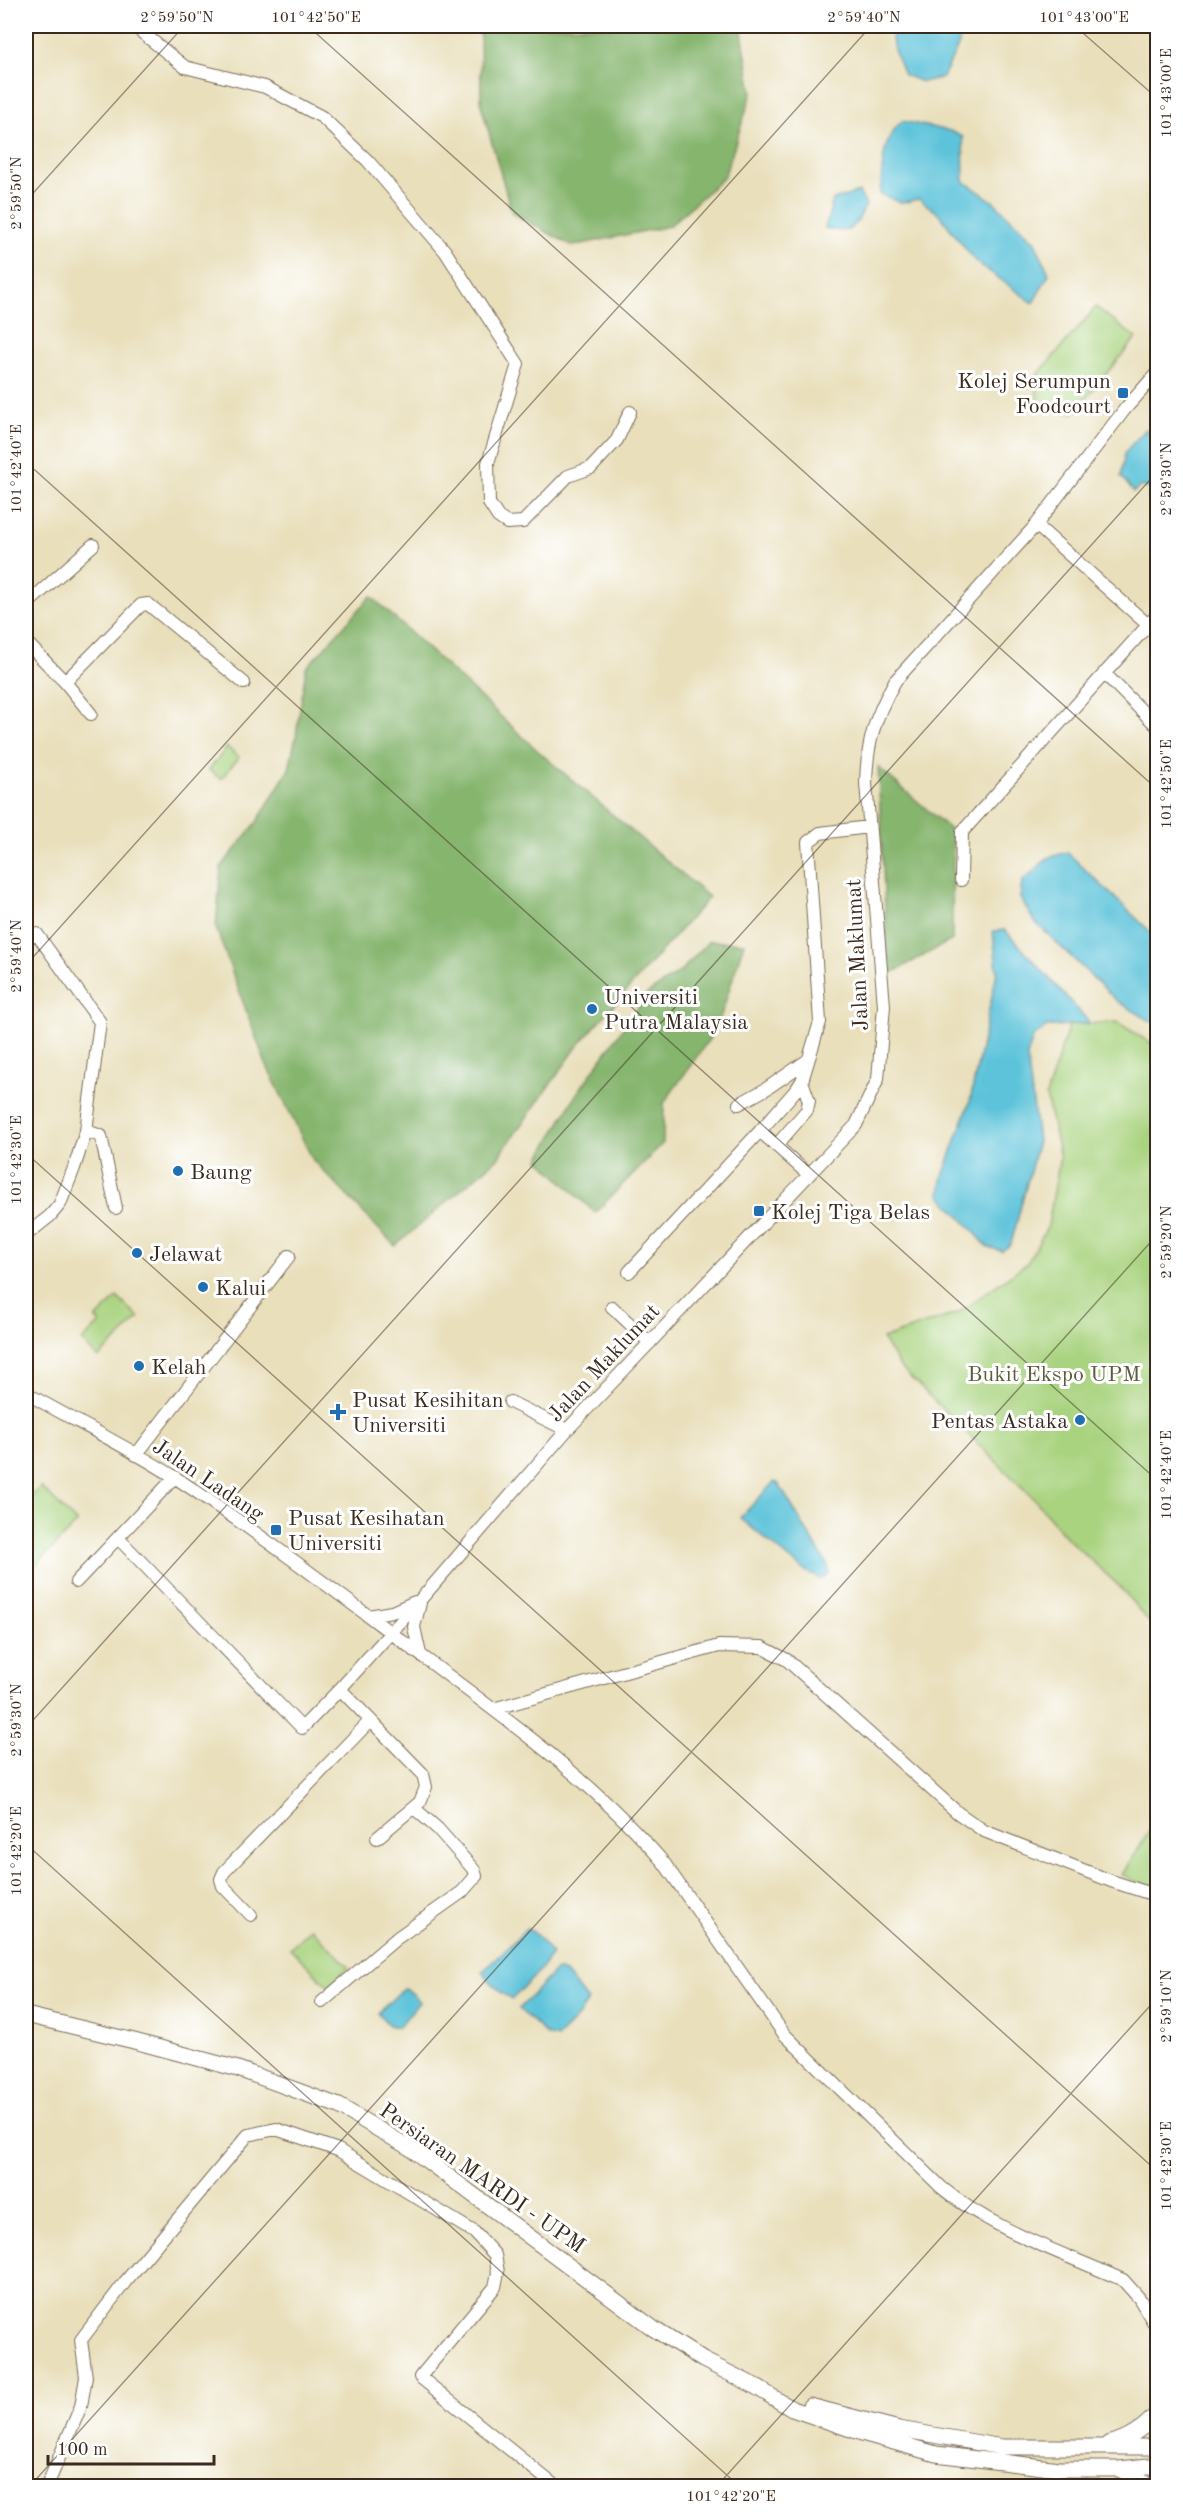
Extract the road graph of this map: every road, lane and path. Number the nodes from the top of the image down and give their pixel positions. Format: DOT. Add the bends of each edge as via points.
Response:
graph roads {
  1 [pos="134,26"];
  2 [pos="1158,372"];
  3 [pos="630,412"];
  4 [pos="1036,525"];
  5 [pos="93,545"];
  6 [pos="26,605"];
  7 [pos="1158,614"];
  8 [pos="1147,624"];
  9 [pos="26,642"];
  10 [pos="1104,673"];
  11 [pos="65,682"];
  12 [pos="244,682"];
  13 [pos="91,714"];
  14 [pos="1158,727"];
  15 [pos="869,827"];
  16 [pos="961,880"];
  17 [pos="26,938"];
  18 [pos="808,1060"];
  19 [pos="802,1081"];
  20 [pos="739,1104"];
  21 [pos="86,1131"];
  22 [pos="759,1131"];
  23 [pos="776,1146"];
  24 [pos="809,1175"];
  25 [pos="116,1208"];
  26 [pos="26,1235"];
  27 [pos="288,1256"];
  28 [pos="629,1272"];
  29 [pos="612,1307"];
  30 [pos="650,1343"];
  31 [pos="26,1393"];
  32 [pos="510,1401"];
  33 [pos="567,1430"];
  34 [pos="136,1455"];
  35 [pos="175,1477"];
  36 [pos="118,1538"];
  37 [pos="76,1582"];
  38 [pos="421,1599"];
  39 [pos="368,1616"];
  40 [pos="391,1633"];
  41 [pos="420,1654"];
  42 [pos="340,1689"];
  43 [pos="493,1709"];
  44 [pos="370,1721"];
  45 [pos="414,1808"];
  46 [pos="377,1838"];
  47 [pos="1158,1896"];
  48 [pos="251,1914"];
  49 [pos="322,2002"];
  50 [pos="26,2014"];
  51 [pos="1158,2330"];
  52 [pos="753,2385"];
  53 [pos="1158,2412"];
  54 [pos="1158,2447"];
  55 [pos="1089,2449"];
  56 [pos="1158,2465"];
  57 [pos="1119,2469"];
  58 [pos="1158,2474"];
  59 [pos="48,2487"];
  60 [pos="555,2487"];
  61 [pos="1145,2487"];
  62 [pos="1156,2487"];
  1 -- 3 [label="street" via="185,67 266,87 322,117 368,161 445,252 518,364 488,463 489,503 498,517 507,523 523,522 568,476 591,468 616,440"];
  2 -- 4 [label="street, Jalan Maklumat"];
  4 -- 8 [label="street"];
  4 -- 15 [label="street, Jalan Maklumat" via="895,681 874,723 867,752"];
  5 -- 6 [label="street"];
  7 -- 8 [label="street"];
  8 -- 10 [label="street"];
  9 -- 11 [label="street"];
  10 -- 14 [label="street"];
  10 -- 16 [label="street" via="962,832"];
  11 -- 12 [label="street" via="141,605 148,604"];
  11 -- 13 [label="street"];
  15 -- 18 [label="street" via="820,833 808,842 820,1022"];
  15 -- 24 [label="street, Jalan Maklumat" via="884,1006 878,1079 856,1125"];
  17 -- 21 [label="street" via="37,934 100,1022"];
  18 -- 19 [label="street"];
  18 -- 20 [label="street"];
  19 -- 22 [label="street"];
  19 -- 23 [label="street" via="807,1110"];
  21 -- 25 [label="street" via="101,1136"];
  21 -- 26 [label="street" via="60,1204"];
  22 -- 23 [label="street"];
  22 -- 28 [label="street"];
  23 -- 24 [label="street"];
  24 -- 30 [label="street, Jalan Maklumat"];
  27 -- 34 [label="street"];
  29 -- 30 [label="street"];
  30 -- 33 [label="street, Jalan Maklumat"];
  31 -- 34 [label="street, Jalan Ladang"];
  32 -- 33 [label="street"];
  33 -- 38 [label="street, Jalan Maklumat"];
  34 -- 35 [label="street, Jalan Ladang"];
  35 -- 36 [label="street"];
  35 -- 39 [label="street, Jalan Ladang"];
  36 -- 37 [label="street"];
  36 -- 42 [label="street, Jalan Maklumat" via="302,1728"];
  38 -- 39 [label="street" via="405,1608"];
  38 -- 40 [label="street, Jalan Maklumat"];
  38 -- 41 [label="street" via="414,1626"];
  39 -- 40 [label="street, Jalan Ladang"];
  40 -- 41 [label="street, Jalan Ladang"];
  40 -- 42 [label="street, Jalan Maklumat"];
  41 -- 43 [label="street, Jalan Ladang"];
  42 -- 44 [label="street"];
  43 -- 47 [label="street" via="719,1646 762,1647 787,1660 958,1813 984,1831"];
  43 -- 51 [label="street, Jalan Ladang" via="582,1781 646,1843 784,2034 941,2187 982,2217 1123,2280"];
  44 -- 45 [label="street" via="423,1774 426,1787"];
  44 -- 48 [label="street" via="224,1872 223,1886"];
  45 -- 46 [label="street"];
  45 -- 49 [label="street" via="460,1853 476,1876 462,1892 397,1938"];
  50 -- 52 [label="street, Persiaran MARDI - UPM" via="238,2069 339,2106 410,2148 654,2329"];
  52 -- 55 [label="street, Persiaran MARDI - UPM" via="793,2401 899,2430 1002,2447"];
  52 -- 57 [label="street, Persiaran MARDI - UPM" via="792,2409 936,2454 1059,2469"];
  53 -- 55 [label="street" via="1130,2436"];
  54 -- 55 [label="street, Persiaran MARDI - UPM"];
  56 -- 57 [label="street, Persiaran MARDI - UPM"];
  57 -- 61 [label="street"];
  58 -- 62 [label="street"];
  59 -- 60 [label="street" via="81,2406 86,2377 81,2340 248,2135 276,2128 338,2150 474,2232 495,2255 495,2287 420,2377"];
}
